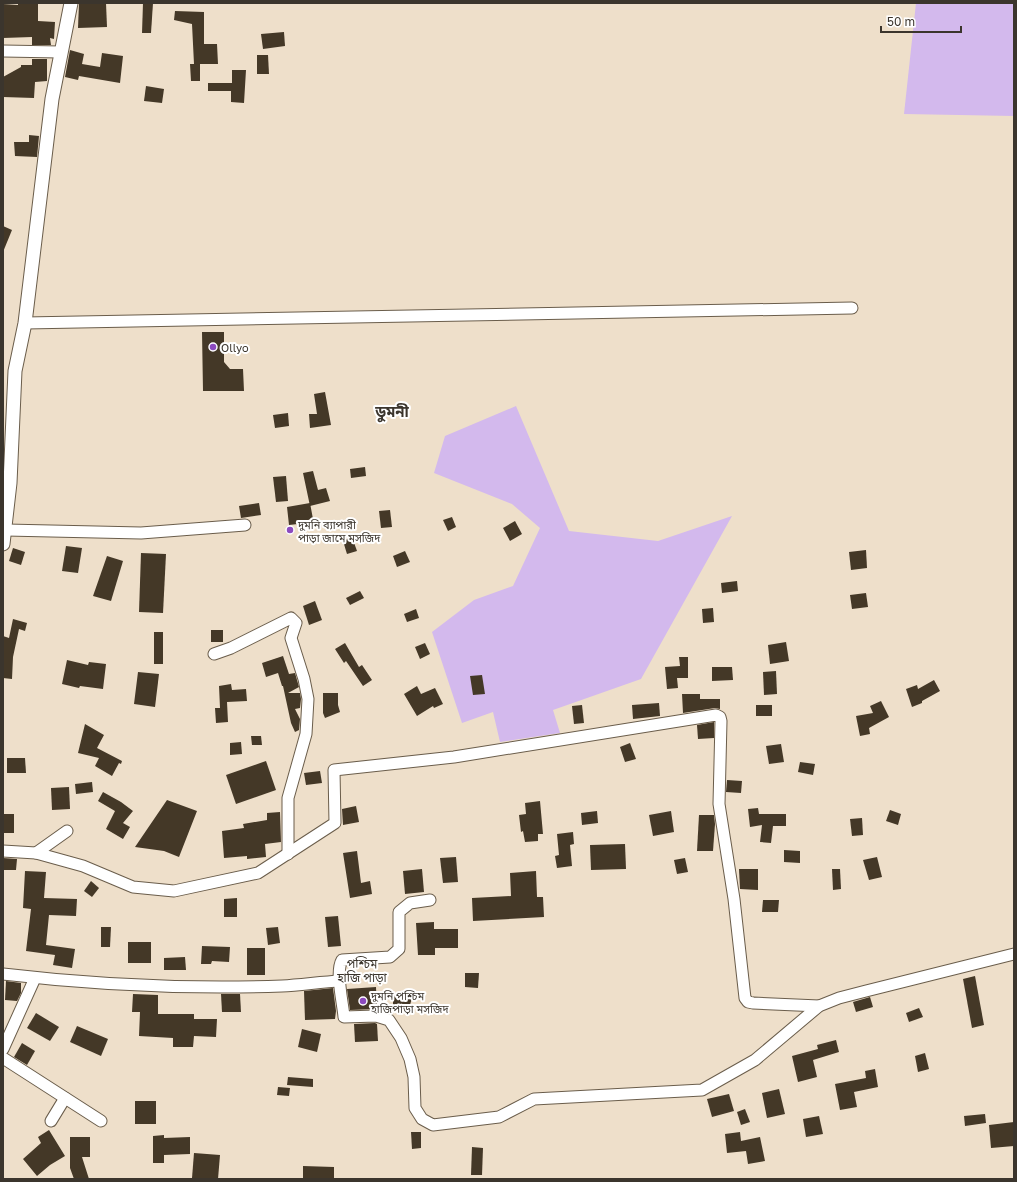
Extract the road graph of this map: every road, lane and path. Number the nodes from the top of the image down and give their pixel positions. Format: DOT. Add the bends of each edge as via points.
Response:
graph roads {
  1 [pos="71,3"];
  2 [pos="3,51"];
  3 [pos="60,52"];
  4 [pos="852,308"];
  5 [pos="25,324"];
  6 [pos="245,525"];
  7 [pos="6,530"];
  8 [pos="3,544"];
  9 [pos="214,654"];
  10 [pos="66,831"];
  11 [pos="3,851"];
  12 [pos="36,853"];
  13 [pos="288,854"];
  14 [pos="430,900"];
  15 [pos="1014,954"];
  16 [pos="3,974"];
  17 [pos="35,978"];
  18 [pos="340,981"];
  19 [pos="819,1006"];
  20 [pos="3,1049"];
  21 [pos="3,1058"];
  22 [pos="66,1098"];
  23 [pos="51,1121"];
  24 [pos="100,1121"];
  1 -- 3 [label="street"];
  2 -- 3 [label="street"];
  3 -- 5 [label="street"];
  4 -- 5 [label="street"];
  5 -- 7 [label="street" via="15,371"];
  6 -- 7 [label="street" via="141,533"];
  7 -- 8 [label="street"];
  9 -- 13 [label="street" via="291,618 296,623 291,638 308,699 306,734 288,798"];
  10 -- 12 [label="street"];
  11 -- 12 [label="street"];
  12 -- 13 [label="street" via="83,866 134,887 174,891 258,873"];
  13 -- 19 [label="street" via="335,823 334,770 454,757 716,715 721,721 719,804 734,899 745,998 753,1003"];
  14 -- 18 [label="street" via="410,903 399,912 399,949 390,957 342,960"];
  15 -- 19 [label="street" via="860,992"];
  16 -- 17 [label="street"];
  17 -- 18 [label="street" via="181,985 284,986"];
  17 -- 20 [label="street"];
  18 -- 19 [label="street" via="344,1017 376,1016 389,1020 401,1038 410,1059 414,1078 415,1108 422,1119 433,1125 500,1116 534,1099 702,1090 755,1060"];
  21 -- 22 [label="street"];
  22 -- 23 [label="street"];
  22 -- 24 [label="street"];
}
